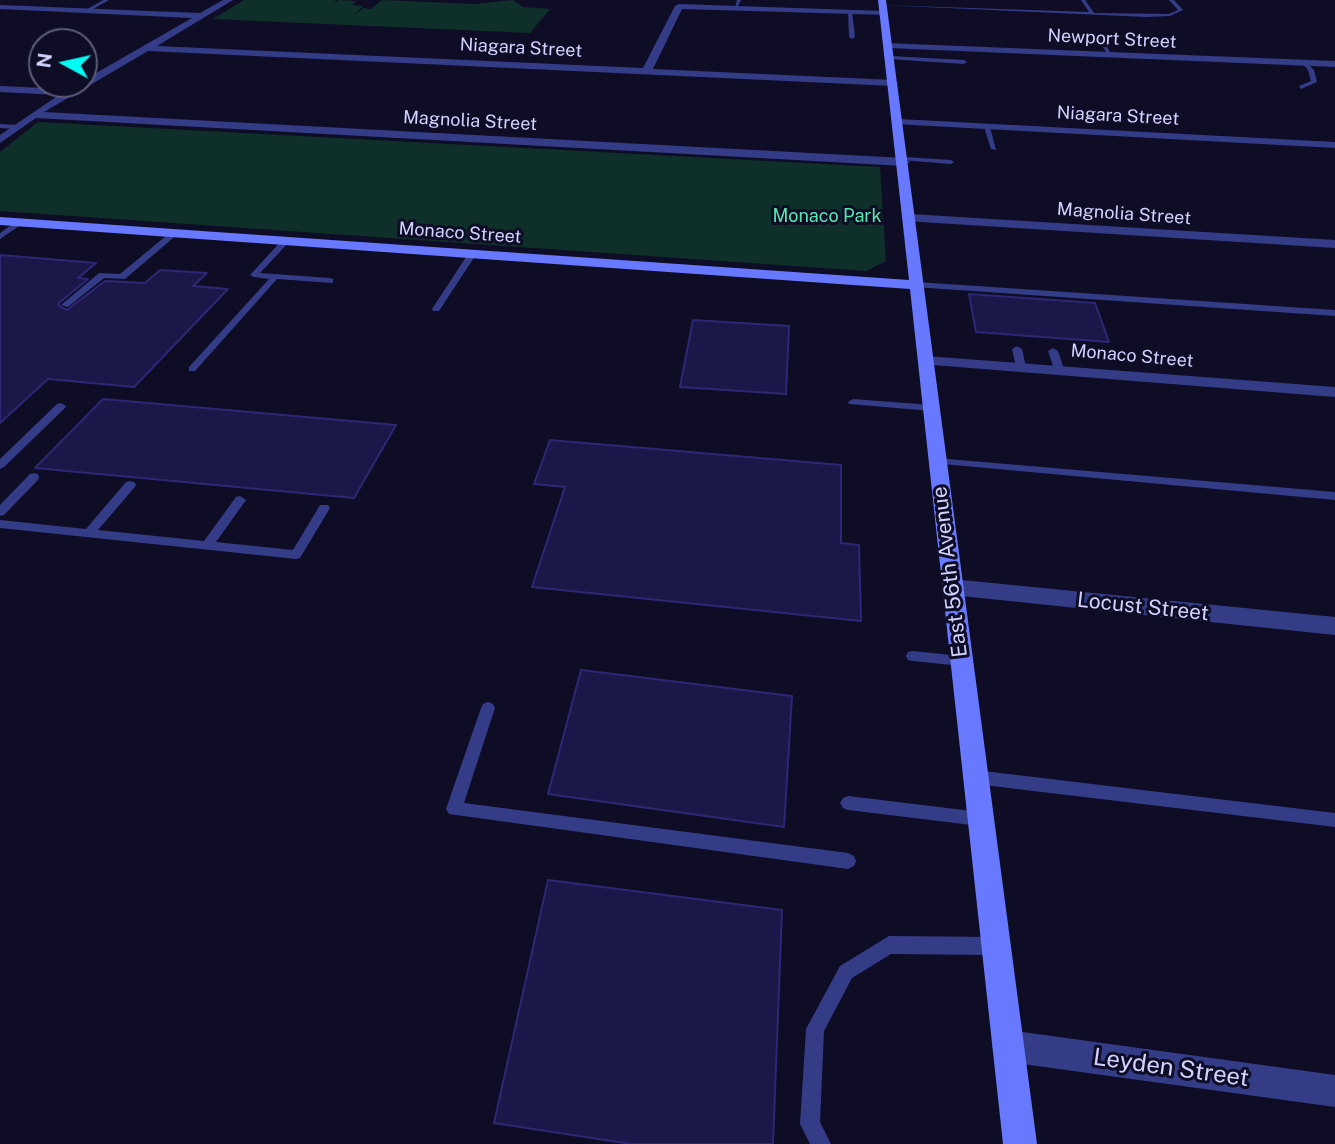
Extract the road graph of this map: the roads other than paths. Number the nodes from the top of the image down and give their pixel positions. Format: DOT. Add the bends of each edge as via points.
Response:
graph roads {
  1 [pos="107,0"];
  2 [pos="229,0"];
  3 [pos="951,0"];
  4 [pos="1083,0"];
  5 [pos="1171,0"];
  6 [pos="700,3"];
  7 [pos="738,3"];
  8 [pos="919,3"];
  9 [pos="883,6"];
  10 [pos="0,7"];
  11 [pos="954,9"];
  12 [pos="86,11"];
  13 [pos="850,11"];
  14 [pos="1093,14"];
  15 [pos="201,16"];
  16 [pos="852,37"];
  17 [pos="888,45"];
  18 [pos="148,48"];
  19 [pos="890,58"];
  20 [pos="964,62"];
  21 [pos="1305,63"];
  22 [pos="1335,64"];
  23 [pos="647,71"];
  24 [pos="98,76"];
  25 [pos="893,83"];
  26 [pos="1301,87"];
  27 [pos="0,89"];
  28 [pos="28,90"];
  29 [pos="60,98"];
  30 [pos="33,115"];
  31 [pos="899,122"];
  32 [pos="0,126"];
  33 [pos="17,127"];
  34 [pos="988,127"];
  35 [pos="0,139"];
  36 [pos="1335,145"];
  37 [pos="994,149"];
  38 [pos="904,161"];
  39 [pos="951,162"];
  40 [pos="910,218"];
  41 [pos="0,221"];
  42 [pos="21,222"];
  43 [pos="175,233"];
  44 [pos="0,237"];
  45 [pos="287,240"];
  46 [pos="1335,244"];
  47 [pos="473,253"];
  48 [pos="275,277"];
  49 [pos="330,281"];
  50 [pos="917,285"];
  51 [pos="65,305"];
  52 [pos="436,309"];
  53 [pos="1335,313"];
  54 [pos="1017,349"];
  55 [pos="1053,351"];
  56 [pos="926,361"];
  57 [pos="1021,367"];
  58 [pos="192,369"];
  59 [pos="1059,369"];
  60 [pos="1335,392"];
  61 [pos="853,402"];
  62 [pos="61,406"];
  63 [pos="932,408"];
  64 [pos="936,461"];
  65 [pos="0,465"];
  66 [pos="34,477"];
  67 [pos="130,485"];
  68 [pos="1335,496"];
  69 [pos="240,500"];
  70 [pos="324,508"];
  71 [pos="0,512"];
  72 [pos="0,524"];
  73 [pos="89,533"];
  74 [pos="208,546"];
  75 [pos="952,587"];
  76 [pos="1335,626"];
  77 [pos="913,656"];
  78 [pos="961,660"];
  79 [pos="488,708"];
  80 [pos="975,776"];
  81 [pos="848,803"];
  82 [pos="980,819"];
  83 [pos="1335,820"];
  84 [pos="848,861"];
  85 [pos="996,946"];
  86 [pos="1008,1046"];
  87 [pos="1335,1091"];
  88 [pos="821,1144"];
  89 [pos="1020,1144"];
  1 -- 12 [label="lane"];
  2 -- 15 [label="street"];
  3 -- 11 [label="lane"];
  4 -- 14 [label="lane"];
  5 -- 14 [label="lane" via="1181,10 1170,15"];
  6 -- 7 [label="street"];
  6 -- 23 [label="street" via="677,7"];
  7 -- 13 [label="street"];
  8 -- 9 [label="lane"];
  8 -- 11 [label="lane"];
  9 -- 13 [label="street"];
  9 -- 17 [label="main road, East 56th Avenue"];
  10 -- 12 [label="street"];
  11 -- 14 [label="lane"];
  12 -- 15 [label="street"];
  13 -- 16 [label="lane"];
  15 -- 18 [label="street"];
  17 -- 19 [label="main road, East 56th Avenue"];
  17 -- 21 [label="street, Newport Street"];
  18 -- 23 [label="street, Niagara Street"];
  18 -- 24 [label="street"];
  19 -- 20 [label="lane"];
  19 -- 25 [label="main road, East 56th Avenue"];
  21 -- 22 [label="street, Newport Street"];
  21 -- 26 [label="lane" via="1314,82"];
  23 -- 25 [label="street, Niagara Street"];
  25 -- 31 [label="main road, East 56th Avenue"];
  27 -- 28 [label="street"];
  29 -- 30 [label="street"];
  30 -- 33 [label="street"];
  30 -- 38 [label="street, Magnolia Street"];
  31 -- 34 [label="street, Niagara Street"];
  31 -- 38 [label="main road, East 56th Avenue"];
  32 -- 33 [label="lane"];
  33 -- 35 [label="street"];
  34 -- 36 [label="street, Niagara Street"];
  34 -- 37 [label="lane"];
  38 -- 39 [label="lane"];
  38 -- 40 [label="main road, East 56th Avenue"];
  40 -- 46 [label="street, Magnolia Street"];
  40 -- 50 [label="main road, East 56th Avenue"];
  41 -- 42 [label="main road, Monaco Street"];
  42 -- 43 [label="main road, Monaco Street"];
  42 -- 44 [label="lane"];
  43 -- 45 [label="main road, Monaco Street"];
  43 -- 51 [label="lane" via="122,277 102,275"];
  45 -- 47 [label="main road, Monaco Street"];
  45 -- 48 [label="lane" via="254,275"];
  47 -- 50 [label="main road, Monaco Street"];
  47 -- 52 [label="lane"];
  48 -- 49 [label="lane"];
  48 -- 58 [label="lane"];
  50 -- 53 [label="lane"];
  50 -- 56 [label="main road, East 56th Avenue"];
  54 -- 57 [label="lane"];
  55 -- 59 [label="lane"];
  56 -- 57 [label="street, Monaco Street"];
  56 -- 63 [label="main road, East 56th Avenue"];
  57 -- 59 [label="street, Monaco Street"];
  59 -- 60 [label="street, Monaco Street"];
  61 -- 63 [label="lane"];
  62 -- 65 [label="lane"];
  63 -- 64 [label="main road, East 56th Avenue"];
  64 -- 68 [label="lane"];
  64 -- 75 [label="main road, East 56th Avenue"];
  66 -- 71 [label="lane"];
  67 -- 73 [label="lane"];
  69 -- 74 [label="lane"];
  70 -- 74 [label="lane" via="296,555"];
  72 -- 73 [label="lane"];
  73 -- 74 [label="lane"];
  75 -- 76 [label="street, Locust Street"];
  75 -- 78 [label="main road, East 56th Avenue"];
  77 -- 78 [label="lane"];
  78 -- 80 [label="main road, East 56th Avenue"];
  79 -- 84 [label="lane" via="454,810"];
  80 -- 82 [label="main road, East 56th Avenue"];
  80 -- 83 [label="lane"];
  81 -- 82 [label="lane"];
  82 -- 85 [label="main road, East 56th Avenue"];
  85 -- 86 [label="main road, East 56th Avenue"];
  85 -- 88 [label="lane" via="889,945 846,972 815,1029 810,1124"];
  86 -- 87 [label="street, Leyden Street"];
  86 -- 89 [label="main road, East 56th Avenue"];
}
